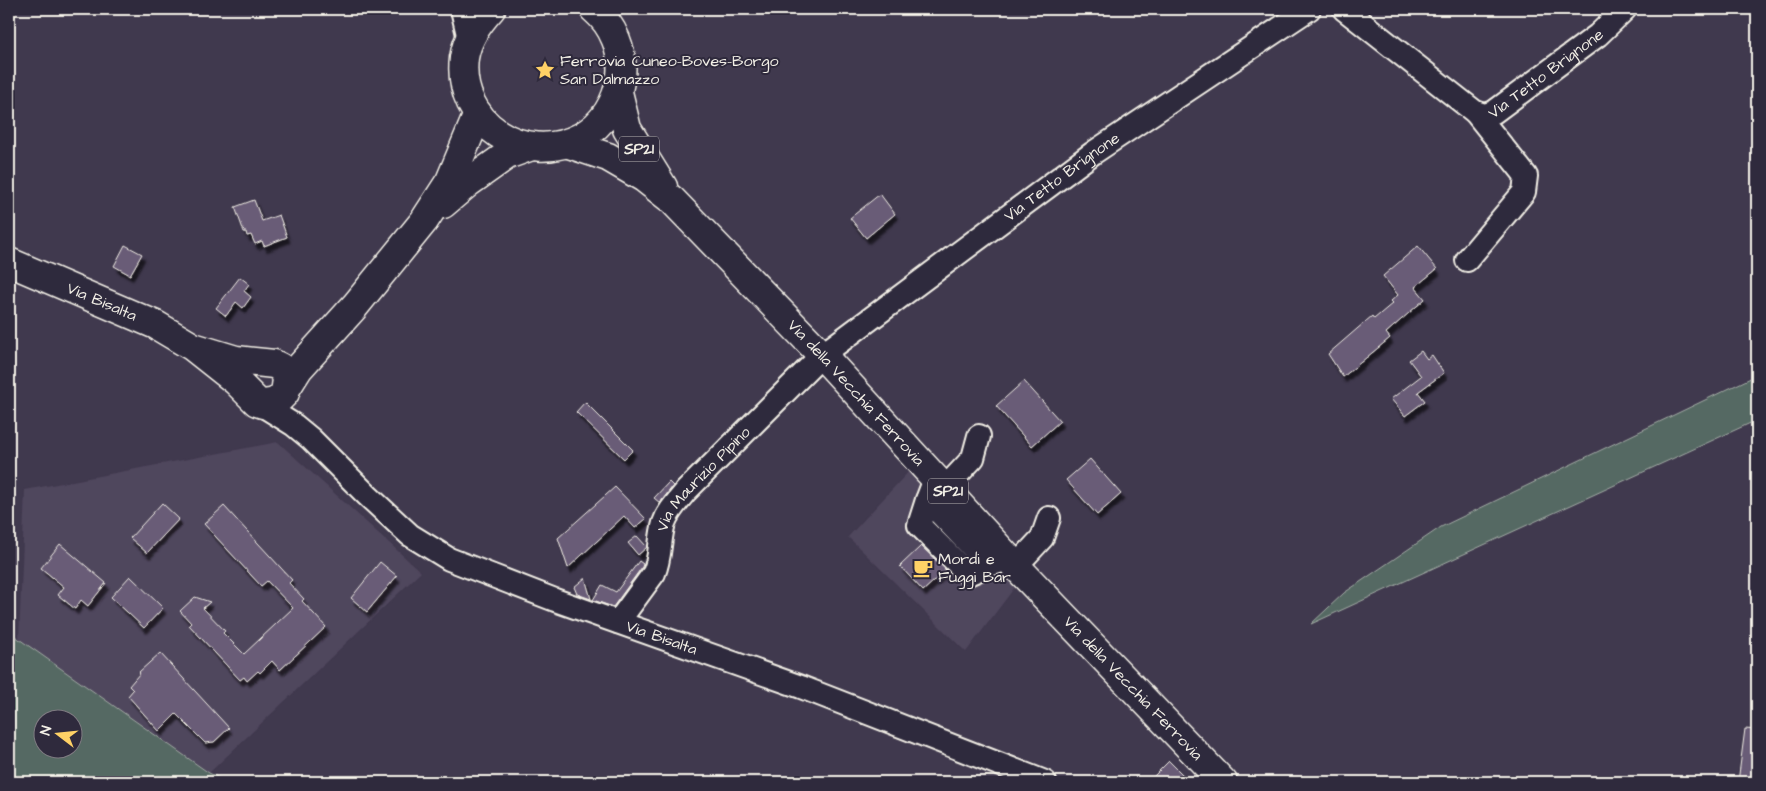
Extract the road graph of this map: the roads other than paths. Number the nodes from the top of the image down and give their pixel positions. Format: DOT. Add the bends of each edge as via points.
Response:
graph roads {
  1 [pos="462,9"];
  2 [pos="491,9"];
  3 [pos="594,9"];
  4 [pos="1309,9"];
  5 [pos="1344,9"];
  6 [pos="1625,9"];
  7 [pos="469,39"];
  8 [pos="618,92"];
  9 [pos="1475,112"];
  10 [pos="478,114"];
  11 [pos="569,144"];
  12 [pos="529,147"];
  13 [pos="672,200"];
  14 [pos="424,221"];
  15 [pos="1467,260"];
  16 [pos="9,262"];
  17 [pos="321,342"];
  18 [pos="193,347"];
  19 [pos="822,355"];
  20 [pos="263,363"];
  21 [pos="286,390"];
  22 [pos="252,397"];
  23 [pos="978,436"];
  24 [pos="311,439"];
  25 [pos="936,489"];
  26 [pos="1049,518"];
  27 [pos="1005,563"];
  28 [pos="618,622"];
  29 [pos="1045,782"];
  30 [pos="1223,782"];
  1 -- 7 [label="street"];
  2 -- 7 [label="main road" via="478,22"];
  3 -- 8 [label="main road" via="616,39 622,65"];
  4 -- 19 [label="street, Via Tetto Brignone" via="1093,153"];
  5 -- 9 [label="street, Via Tetto Brignone"];
  6 -- 9 [label="street, Via Tetto Brignone" via="1598,35 1494,112 1485,115"];
  7 -- 10 [label="main road" via="464,58 464,78"];
  8 -- 11 [label="main road" via="608,114 590,132"];
  8 -- 13 [label="main road, Via della Vecchia Ferrovia / SP21" via="627,129"];
  9 -- 15 [label="street" via="1526,176 1524,192"];
  10 -- 12 [label="main road" via="492,130 509,141"];
  10 -- 14 [label="main road" via="450,181"];
  11 -- 12 [label="main road"];
  11 -- 13 [label="main road, Via della Vecchia Ferrovia / SP21" via="608,157 644,178"];
  12 -- 14 [label="main road" via="507,155 469,182"];
  13 -- 19 [label="main road, Via della Vecchia Ferrovia / SP21"];
  14 -- 17 [label="main road" via="355,306"];
  16 -- 18 [label="main road, Via Bisalta" via="156,325"];
  17 -- 20 [label="main road" via="296,356"];
  17 -- 21 [label="main road"];
  18 -- 20 [label="main road, Via Bisalta" via="224,357"];
  18 -- 22 [label="main road, Via Bisalta"];
  19 -- 25 [label="main road, Via della Vecchia Ferrovia / SP21"];
  19 -- 28 [label="street, Via Maurizio Pipino" via="686,491 668,514 654,573"];
  20 -- 21 [label="main road, Via Bisalta" via="280,367 285,373"];
  20 -- 22 [label="main road" via="248,373 246,379"];
  21 -- 22 [label="main road" via="276,402 263,404"];
  21 -- 24 [label="street, Via Bisalta" via="296,419"];
  22 -- 24 [label="street, Via Bisalta"];
  23 -- 25 [label="street" via="973,458"];
  24 -- 28 [label="street, Via Bisalta" via="410,535 449,559"];
  25 -- 27 [label="main road, Via della Vecchia Ferrovia / SP21"];
  25 -- 27 [label="street" via="919,525 968,574"];
  26 -- 27 [label="street" via="1042,538"];
  27 -- 30 [label="main road, Via della Vecchia Ferrovia / SP21"];
  28 -- 29 [label="street, Via Bisalta" via="802,687"];
}
